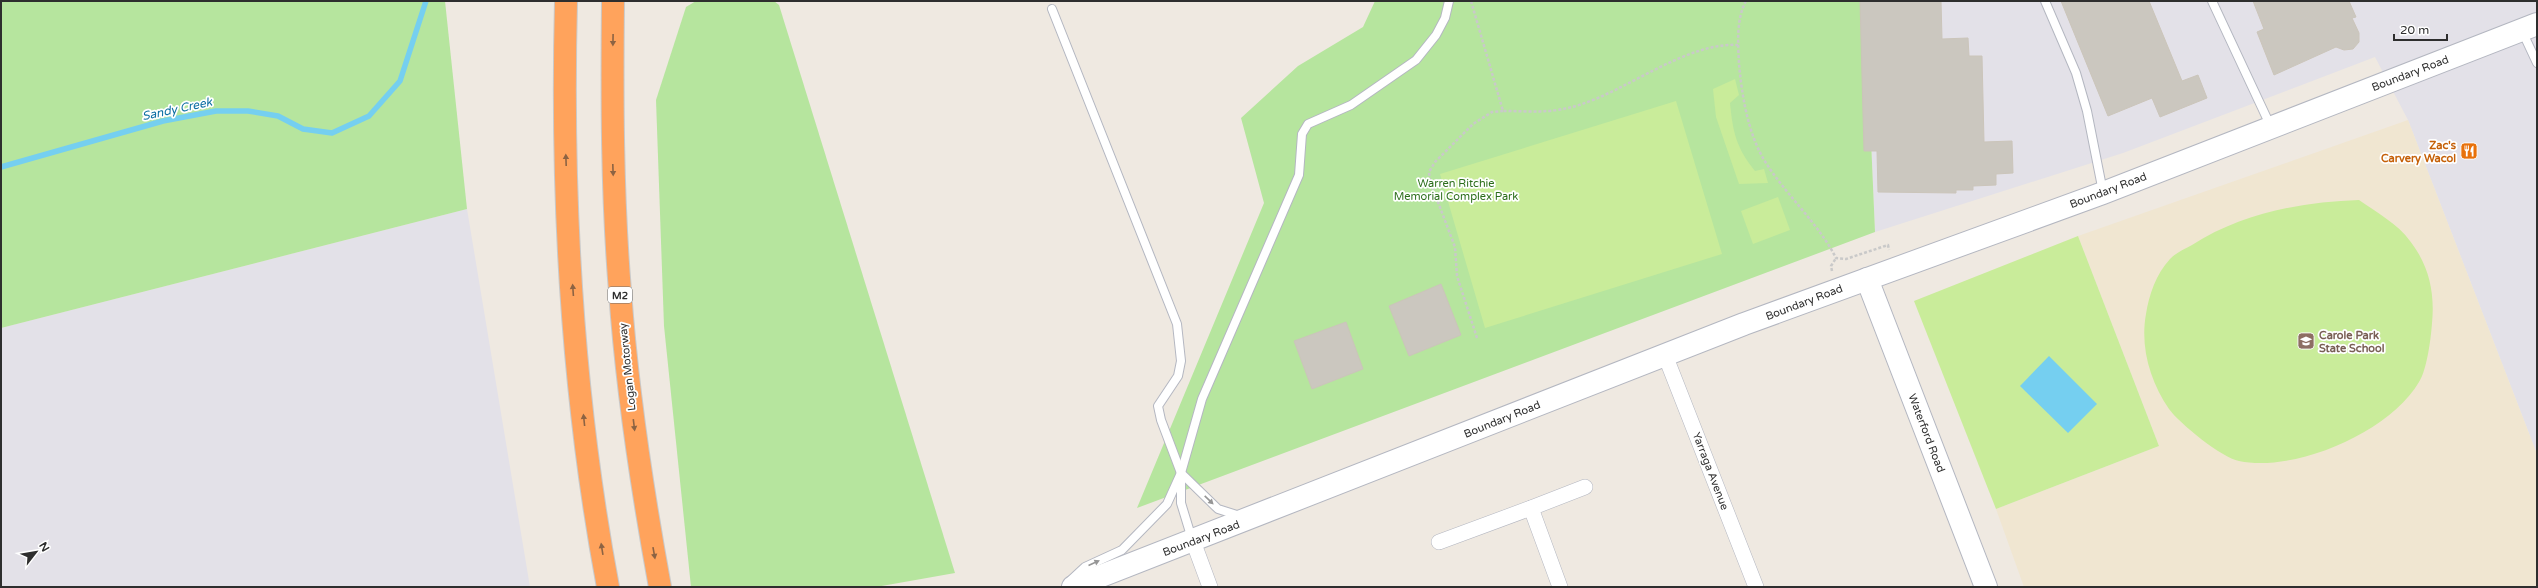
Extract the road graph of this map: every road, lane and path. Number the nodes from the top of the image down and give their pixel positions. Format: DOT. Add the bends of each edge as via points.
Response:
graph roads {
  1 [pos="566,1"];
  2 [pos="613,1"];
  3 [pos="1449,1"];
  4 [pos="1471,1"];
  5 [pos="1746,1"];
  6 [pos="2045,1"];
  7 [pos="2212,1"];
  8 [pos="1052,9"];
  9 [pos="2530,27"];
  10 [pos="1738,45"];
  11 [pos="2537,63"];
  12 [pos="1503,110"];
  13 [pos="2271,127"];
  14 [pos="2103,193"];
  15 [pos="1889,250"];
  16 [pos="1836,258"];
  17 [pos="1832,271"];
  18 [pos="1868,279"];
  19 [pos="1477,338"];
  20 [pos="1665,355"];
  21 [pos="1181,473"];
  22 [pos="1584,487"];
  23 [pos="1530,508"];
  24 [pos="1250,519"];
  25 [pos="1193,542"];
  26 [pos="1439,542"];
  27 [pos="608,587"];
  28 [pos="660,587"];
  29 [pos="1064,587"];
  30 [pos="1074,587"];
  31 [pos="1210,587"];
  32 [pos="1560,587"];
  33 [pos="1756,587"];
  34 [pos="1986,587"];
  27 -- 1 [label="highway, one-way" via="587,450 573,297 565,140"];
  2 -- 28 [label="highway, Logan Motorway / M2, one-way" via="612,145 620,291 638,457"];
  3 -- 21 [label="lane" via="1445,18 1436,35 1416,60 1351,105 1308,124 1302,134 1299,175 1202,399"];
  4 -- 12 [label="path"];
  5 -- 10 [label="path"];
  6 -- 14 [label="lane" via="2076,73 2087,111"];
  7 -- 13 [label="lane"];
  8 -- 21 [label="lane" via="1178,324 1181,361 1178,376 1158,406"];
  9 -- 11 [label="lane"];
  9 -- 13 [label="main road, Boundary Road"];
  10 -- 12 [label="path" via="1677,58 1629,85 1580,105 1542,113"];
  10 -- 16 [label="path" via="1742,92 1756,142 1765,162 1827,241"];
  12 -- 19 [label="path" via="1492,112 1473,124 1443,153 1430,172 1430,181 1455,247 1457,276"];
  13 -- 14 [label="main road, Boundary Road"];
  14 -- 18 [label="main road, Boundary Road"];
  15 -- 16 [label="path" via="1888,245 1846,259"];
  16 -- 17 [label="path" via="1831,266"];
  18 -- 20 [label="main road, Boundary Road"];
  18 -- 34 [label="main road, Waterford Road"];
  20 -- 24 [label="main road, Boundary Road"];
  20 -- 33 [label="street, Yarraga Avenue"];
  21 -- 24 [label="lane, one-way" via="1218,509"];
  21 -- 25 [label="lane" via="1181,503"];
  29 -- 21 [label="lane, one-way" via="1085,567 1122,550 1147,527 1167,504"];
  22 -- 23 [label="street"];
  23 -- 26 [label="street"];
  23 -- 32 [label="street"];
  24 -- 25 [label="main road, Boundary Road"];
  25 -- 30 [label="main road, Boundary Road"];
  25 -- 31 [label="street"];
}
